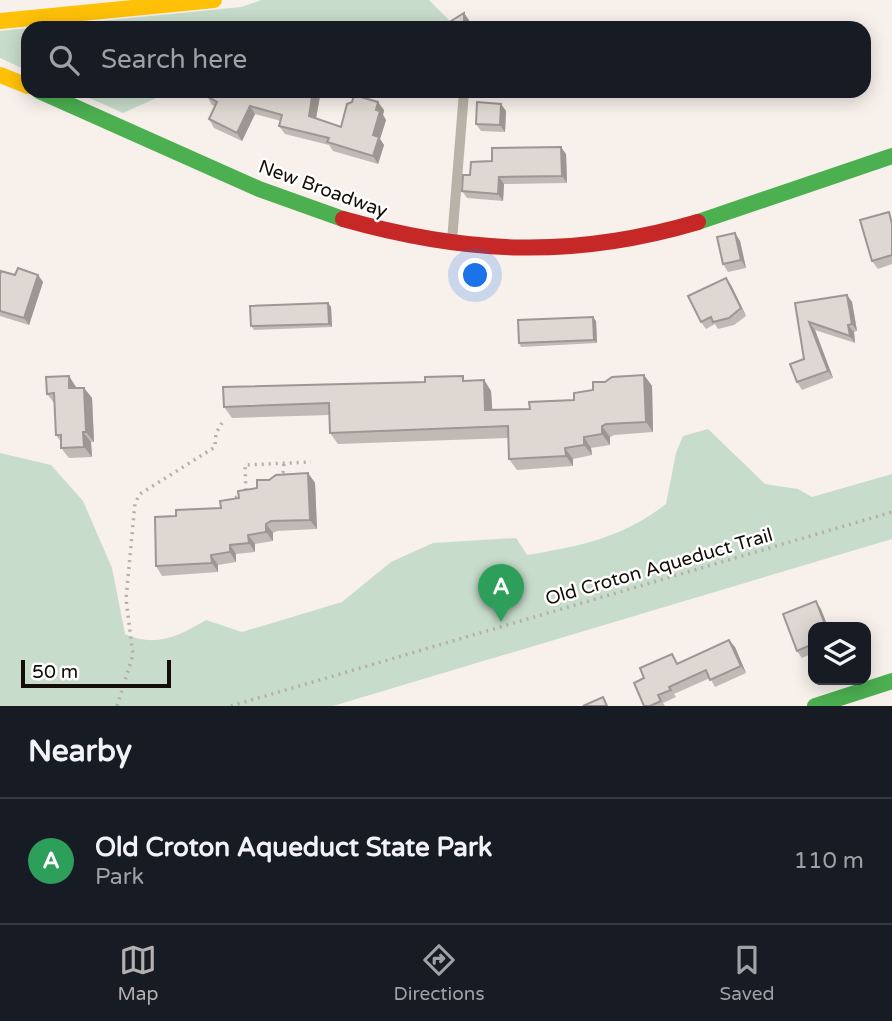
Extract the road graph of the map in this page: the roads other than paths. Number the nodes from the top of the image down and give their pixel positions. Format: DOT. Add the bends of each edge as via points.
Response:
graph roads {
  1 [pos="214,0"];
  2 [pos="0,21"];
  3 [pos="21,21"];
  4 [pos="66,21"];
  5 [pos="0,75"];
  6 [pos="21,83"];
  7 [pos="62,98"];
  8 [pos="464,98"];
  9 [pos="892,156"];
  10 [pos="452,245"];
  11 [pos="892,681"];
  12 [pos="815,706"];
  1 -- 4 [label="main road"];
  2 -- 3 [label="main road"];
  5 -- 6 [label="main road"];
  7 -- 10 [label="main road, New Broadway" via="310,211 373,231"];
  8 -- 10 [label="lane"];
  9 -- 10 [label="main road, New Broadway" via="627,240 536,249"];
  11 -- 12 [label="main road"];
}
